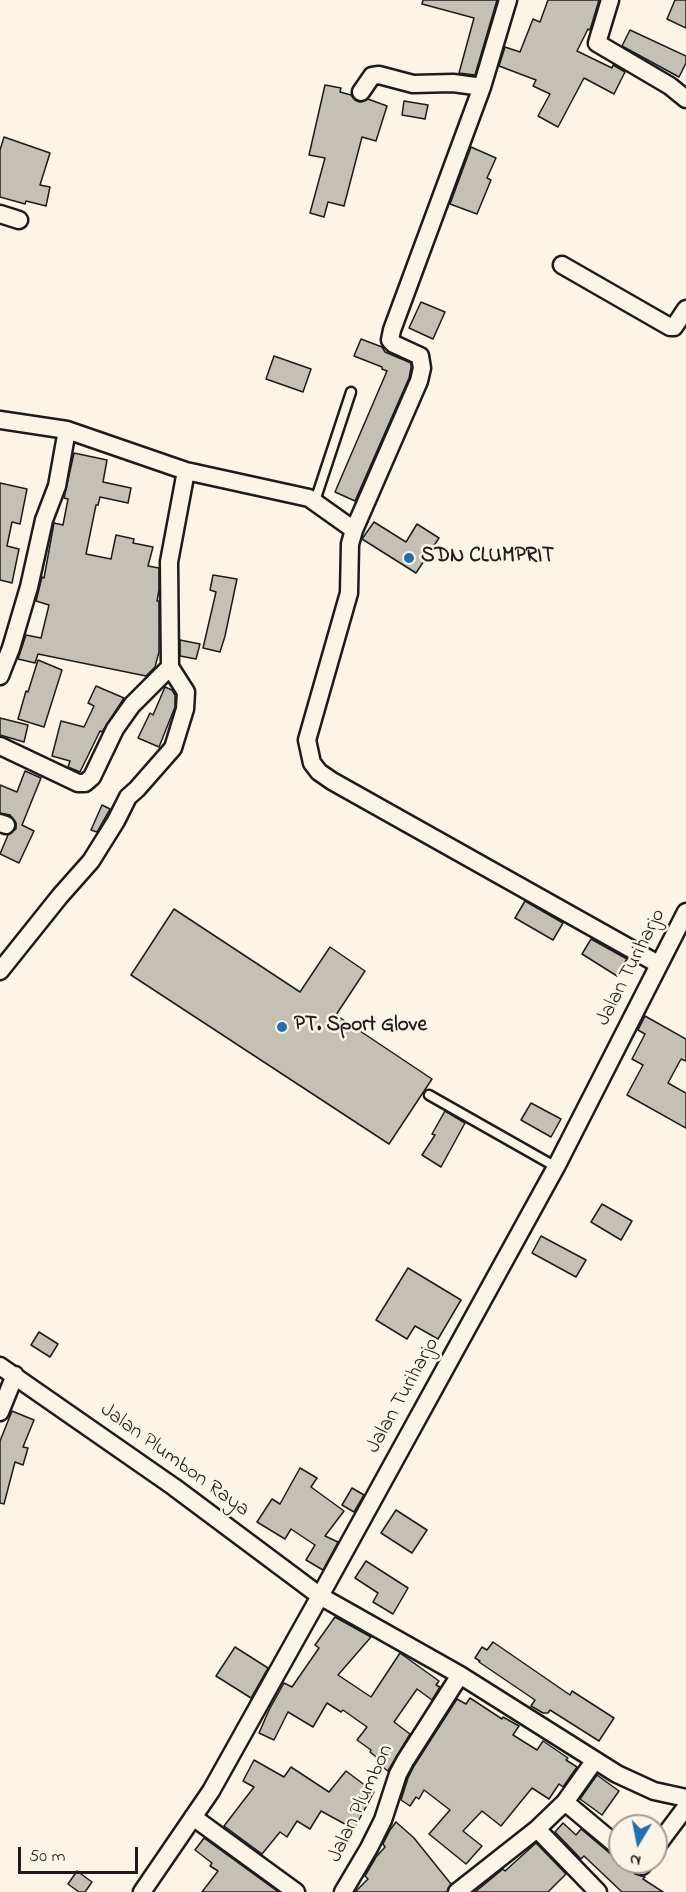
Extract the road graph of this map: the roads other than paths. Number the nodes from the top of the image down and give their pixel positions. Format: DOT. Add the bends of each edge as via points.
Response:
graph roads {
  1 [pos="508,0"];
  2 [pos="610,0"];
  3 [pos="482,87"];
  4 [pos="361,92"];
  5 [pos="686,99"];
  6 [pos="0,214"];
  7 [pos="19,220"];
  8 [pos="562,265"];
  9 [pos="686,309"];
  10 [pos="351,392"];
  11 [pos="0,420"];
  12 [pos="67,430"];
  13 [pos="186,471"];
  14 [pos="315,501"];
  15 [pos="354,530"];
  16 [pos="170,667"];
  17 [pos="0,676"];
  18 [pos="0,746"];
  19 [pos="686,912"];
  20 [pos="658,964"];
  21 [pos="0,971"];
  22 [pos="429,1095"];
  23 [pos="556,1167"];
  24 [pos="0,1366"];
  25 [pos="15,1375"];
  26 [pos="0,1412"];
  27 [pos="320,1596"];
  28 [pos="460,1675"];
  29 [pos="595,1760"];
  30 [pos="686,1798"];
  31 [pos="565,1802"];
  32 [pos="686,1807"];
  33 [pos="194,1817"];
  34 [pos="537,1829"];
  35 [pos="668,1831"];
  36 [pos="608,1838"];
  37 [pos="142,1892"];
  38 [pos="296,1892"];
  39 [pos="343,1892"];
  40 [pos="457,1892"];
  41 [pos="598,1892"];
  1 -- 3 [label="street"];
  2 -- 5 [label="street" via="597,43"];
  3 -- 4 [label="street" via="413,84 379,75 372,76"];
  3 -- 15 [label="street" via="392,330 390,340 420,356 419,381"];
  6 -- 7 [label="street"];
  8 -- 9 [label="street" via="670,327"];
  10 -- 14 [label="lane"];
  11 -- 12 [label="street"];
  12 -- 13 [label="street"];
  12 -- 17 [label="street" via="57,486"];
  13 -- 14 [label="street"];
  13 -- 16 [label="street" via="169,562"];
  14 -- 15 [label="street"];
  15 -- 20 [label="street" via="349,593 307,740 312,763 332,781"];
  16 -- 18 [label="street" via="132,705 85,783"];
  16 -- 21 [label="street" via="186,692 173,748 128,796 91,861"];
  19 -- 20 [label="street, Jalan Turiharjo"];
  20 -- 23 [label="street, Jalan Turiharjo"];
  22 -- 23 [label="lane"];
  23 -- 27 [label="street, Jalan Turiharjo"];
  24 -- 25 [label="street, Jalan Plumbon Raya"];
  25 -- 26 [label="street"];
  25 -- 27 [label="street, Jalan Plumbon Raya"];
  27 -- 28 [label="street, Jalan Plumbon Raya"];
  27 -- 33 [label="street, Jalan Turiharjo"];
  28 -- 29 [label="street, Jalan Plumbon Raya"];
  28 -- 39 [label="street, Jalan Plumbon" via="405,1761 378,1829"];
  29 -- 30 [label="street, Jalan Plumbon Raya" via="654,1791"];
  29 -- 31 [label="street"];
  31 -- 34 [label="street"];
  31 -- 36 [label="street"];
  32 -- 35 [label="street"];
  33 -- 37 [label="street, Jalan Turiharjo"];
  33 -- 38 [label="street"];
  34 -- 40 [label="street"];
  34 -- 41 [label="street"];
}
